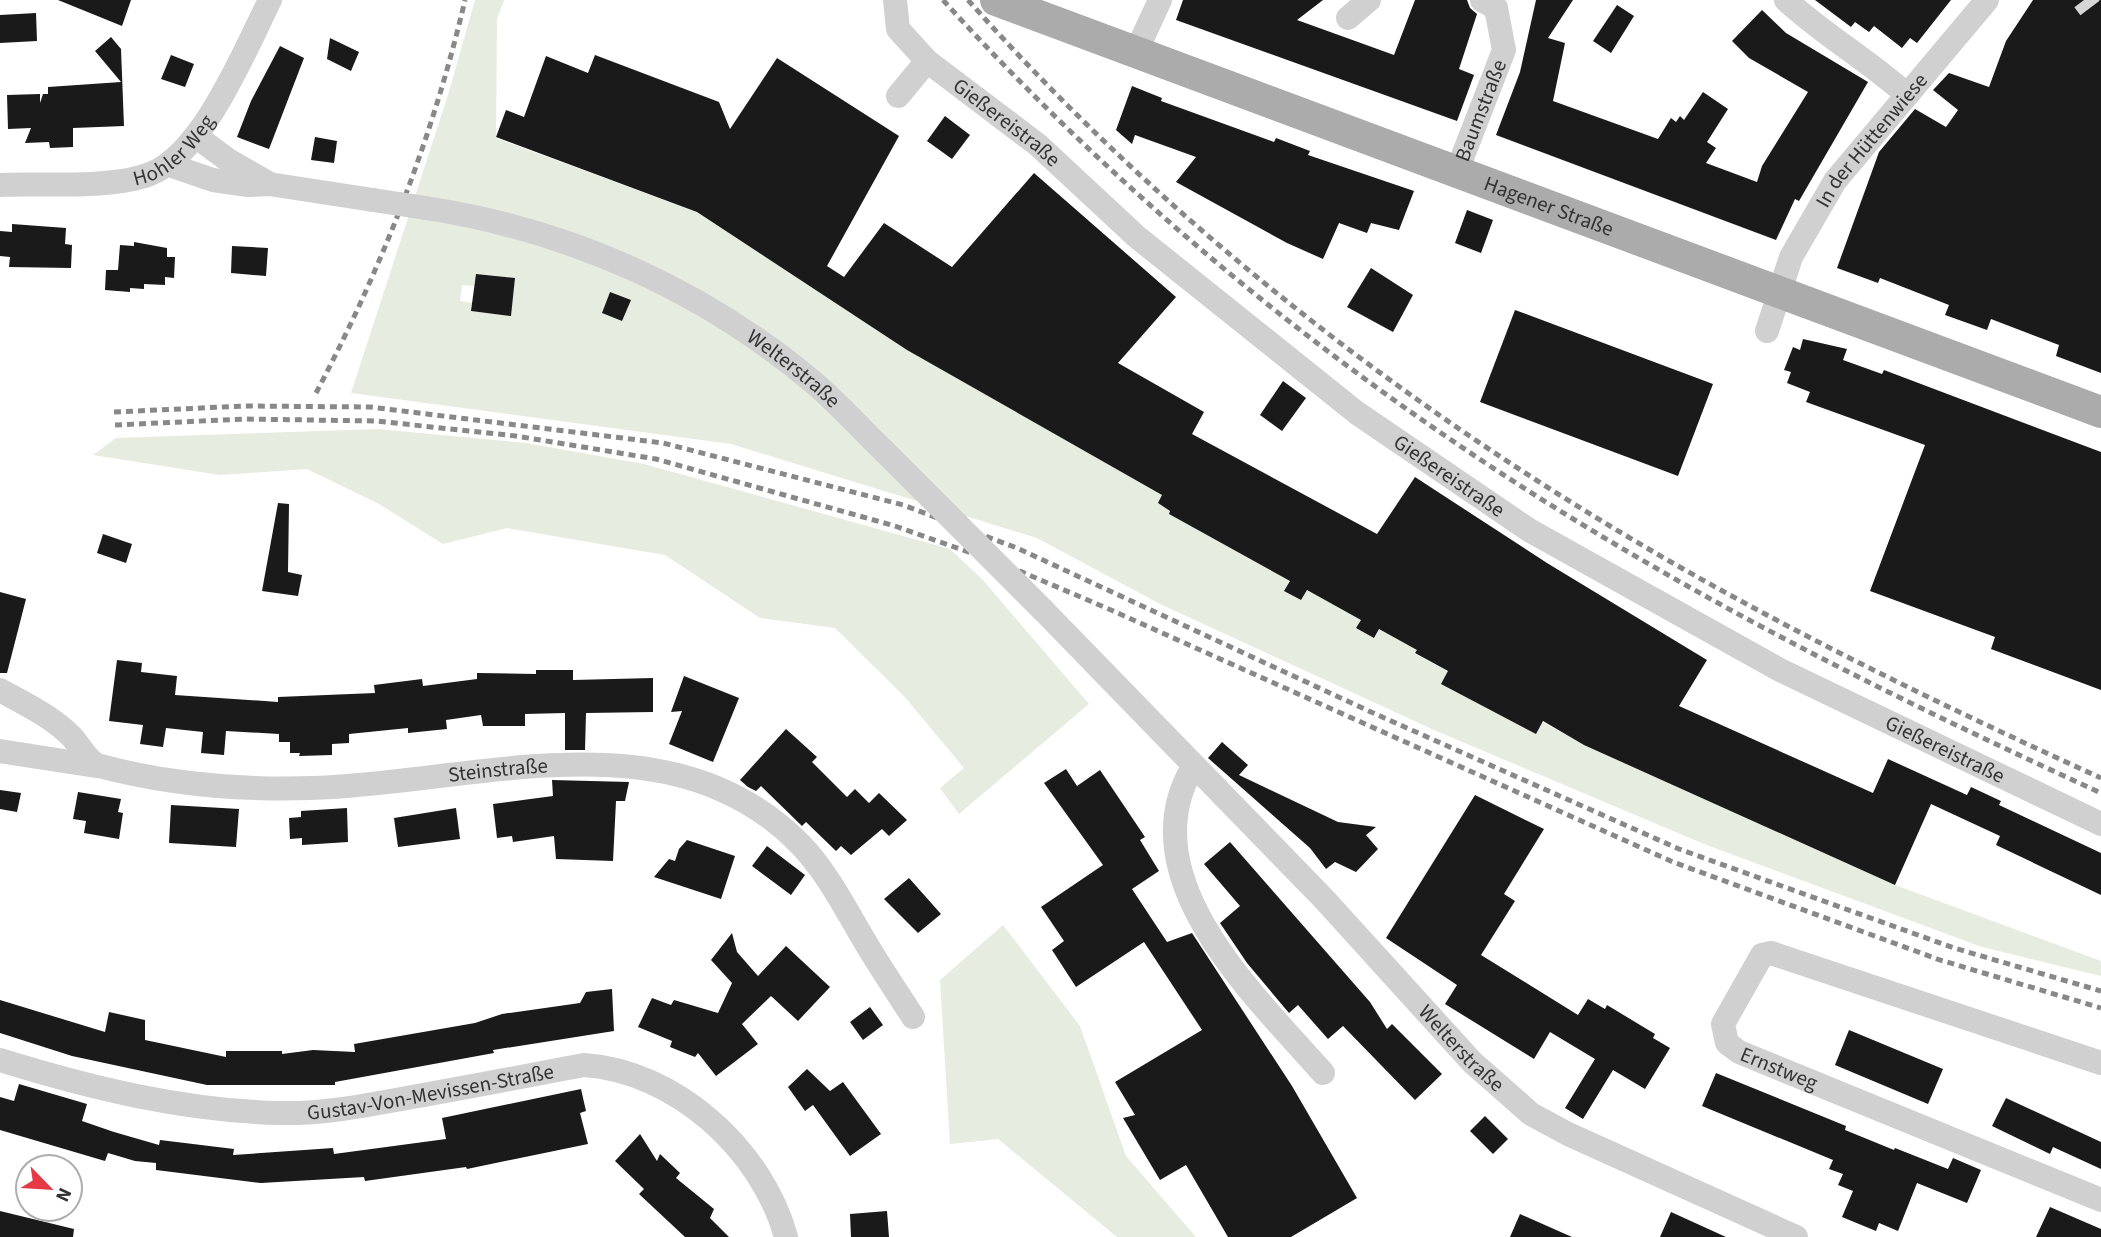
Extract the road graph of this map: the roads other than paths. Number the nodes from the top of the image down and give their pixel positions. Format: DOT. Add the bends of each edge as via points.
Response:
graph roads {
  1 [pos="270,0"];
  2 [pos="895,0"];
  3 [pos="996,0"];
  4 [pos="1160,0"];
  5 [pos="1369,0"];
  6 [pos="1786,0"];
  7 [pos="1987,0"];
  8 [pos="1489,4"];
  9 [pos="1348,18"];
  10 [pos="1136,52"];
  11 [pos="927,61"];
  12 [pos="1906,94"];
  13 [pos="898,96"];
  14 [pos="197,137"];
  15 [pos="169,165"];
  16 [pos="1457,172"];
  17 [pos="0,184"];
  18 [pos="269,184"];
  19 [pos="1779,293"];
  20 [pos="1767,331"];
  21 [pos="2101,412"];
  22 [pos="0,690"];
  23 [pos="0,751"];
  24 [pos="96,766"];
  25 [pos="1193,766"];
  26 [pos="2101,824"];
  27 [pos="913,1017"];
  28 [pos="0,1060"];
  29 [pos="2101,1063"];
  30 [pos="1323,1073"];
  31 [pos="2101,1200"];
  32 [pos="786,1237"];
  33 [pos="1796,1237"];
  1 -- 14 [label="street, Hohler Weg"];
  2 -- 11 [label="street, Gießereistraße" via="898,29"];
  3 -- 10 [label="main road, Hagener Straße"];
  4 -- 10 [label="street"];
  5 -- 9 [label="street"];
  6 -- 12 [label="street"];
  7 -- 12 [label="street, In der Hüttenwiese"];
  8 -- 16 [label="street, Baumstraße" via="1504,50"];
  10 -- 16 [label="main road, Hagener Straße"];
  11 -- 13 [label="street"];
  11 -- 26 [label="street, Gießereistraße" via="1038,145 1137,237 1357,413 1529,530 1780,670"];
  12 -- 19 [label="street, In der Hüttenwiese" via="1835,181 1791,257"];
  14 -- 15 [label="street, Hohler Weg"];
  14 -- 18 [label="street, Welterstraße"];
  15 -- 17 [label="street, Hohler Weg" via="137,178 112,181"];
  15 -- 18 [label="street, Welterstraße" via="213,180"];
  16 -- 19 [label="main road, Hagener Straße"];
  18 -- 25 [label="street, Welterstraße, bridge" via="514,226 644,272 712,310 814,383"];
  19 -- 20 [label="street, In der Hüttenwiese"];
  19 -- 21 [label="main road, Hagener Straße"];
  22 -- 24 [label="street" via="49,717"];
  23 -- 24 [label="street, Steinstraße"];
  24 -- 27 [label="street, Steinstraße" via="201,784 312,788 555,764 655,769 694,780 766,814 800,845 831,884"];
  25 -- 30 [label="street" via="1183,784 1175,840 1194,905 1229,967"];
  25 -- 33 [label="street, Welterstraße" via="1324,899 1472,1062 1531,1114"];
  28 -- 32 [label="street, Gustav-Von-Mevissen-Straße" via="147,1098 282,1114 338,1110 583,1065 607,1067 653,1082 718,1129 759,1176"];
  29 -- 31 [label="street, Ernstweg" via="1770,953 1762,955 1723,1024 1727,1043 1739,1052"];
}
